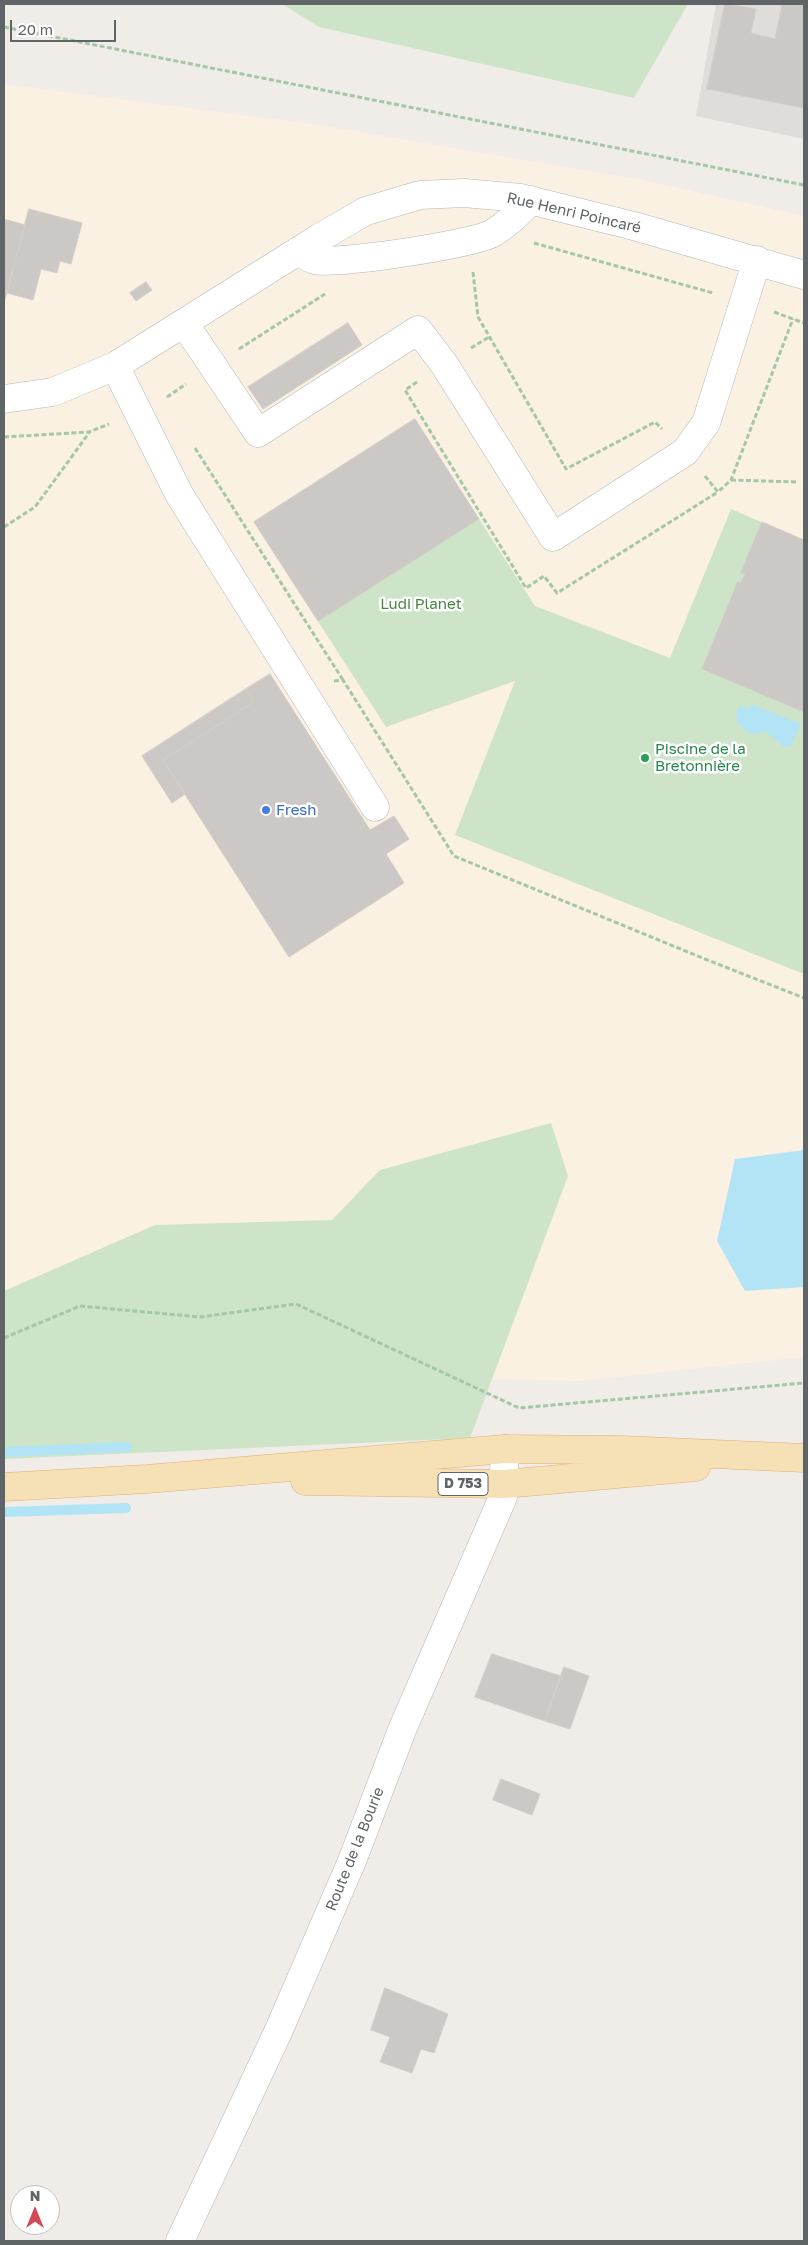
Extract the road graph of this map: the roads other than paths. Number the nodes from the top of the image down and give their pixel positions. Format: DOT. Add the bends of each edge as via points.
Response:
graph roads {
  1 [pos="531,200"];
  2 [pos="298,251"];
  3 [pos="758,260"];
  4 [pos="804,274"];
  5 [pos="184,323"];
  6 [pos="115,366"];
  7 [pos="4,399"];
  8 [pos="375,807"];
  9 [pos="505,1449"];
  10 [pos="804,1452"];
  11 [pos="776,1457"];
  12 [pos="804,1458"];
  13 [pos="147,1479"];
  14 [pos="504,1484"];
  15 [pos="4,1487"];
  16 [pos="180,2241"];
  1 -- 2 [label="street, Rue Henri Poincaré" via="464,193 420,195 366,211"];
  1 -- 2 [label="street" via="493,233 469,242 340,261 314,260"];
  1 -- 3 [label="street, Rue Henri Poincaré"];
  2 -- 5 [label="street, Rue Henri Poincaré"];
  3 -- 4 [label="street, Rue Henri Poincaré"];
  3 -- 5 [label="street" via="706,423 686,452 553,537 444,364 418,330 258,433"];
  5 -- 6 [label="street, Rue Henri Poincaré"];
  6 -- 7 [label="street, Rue Henri Poincaré" via="53,392"];
  6 -- 8 [label="street" via="180,494"];
  9 -- 11 [label="main road, D 753"];
  9 -- 13 [label="main road, D 753"];
  9 -- 14 [label="street, Route de la Bourie"];
  10 -- 11 [label="main road, D 753"];
  11 -- 12 [label="main road, D 753"];
  11 -- 14 [label="main road, D 753"];
  13 -- 14 [label="main road, D 753"];
  13 -- 15 [label="main road, D 753"];
  14 -- 16 [label="street, Route de la Bourie" via="503,1497 402,1730 352,1861 278,2032"];
}
